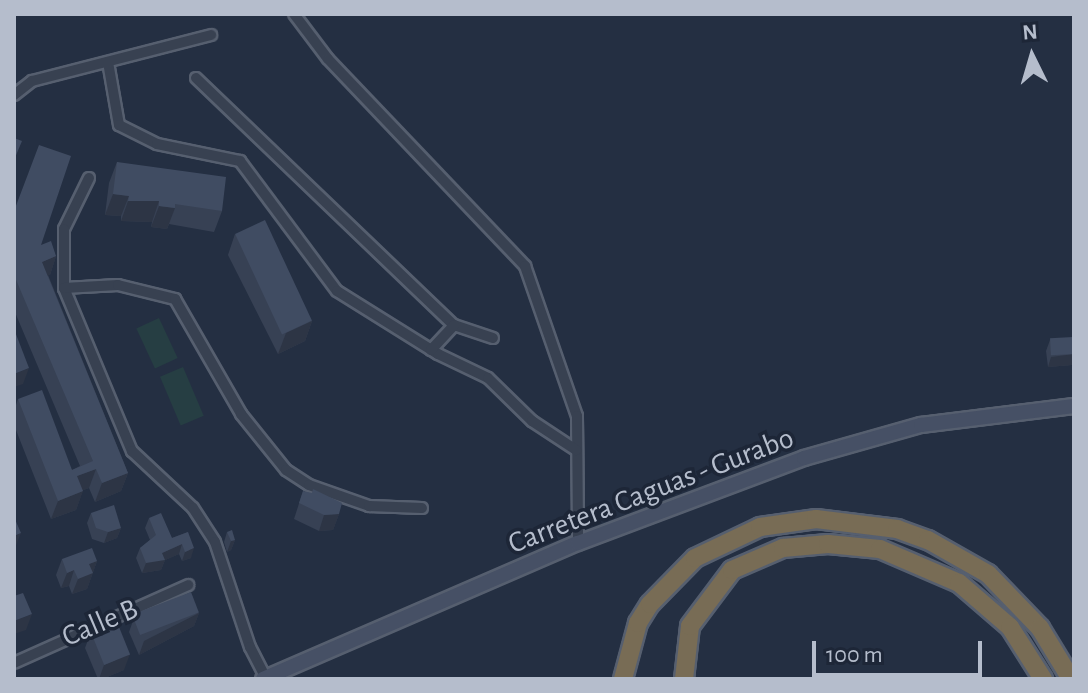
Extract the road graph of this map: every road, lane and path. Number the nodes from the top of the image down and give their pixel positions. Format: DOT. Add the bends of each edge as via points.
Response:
graph roads {
  1 [pos="294,14"];
  2 [pos="211,35"];
  3 [pos="108,62"];
  4 [pos="196,78"];
  5 [pos="14,95"];
  6 [pos="89,178"];
  7 [pos="64,288"];
  8 [pos="454,325"];
  9 [pos="493,338"];
  10 [pos="431,350"];
  11 [pos="1074,406"];
  12 [pos="576,450"];
  13 [pos="422,508"];
  14 [pos="578,543"];
  15 [pos="188,585"];
  16 [pos="14,663"];
  17 [pos="265,678"];
  18 [pos="623,679"];
  19 [pos="684,679"];
  20 [pos="1043,679"];
  21 [pos="1071,679"];
  1 -- 12 [label="street" via="328,59 525,266 577,416"];
  2 -- 3 [label="street"];
  3 -- 5 [label="street" via="32,81"];
  3 -- 10 [label="street" via="119,125 157,144 240,161 337,291"];
  4 -- 8 [label="street"];
  6 -- 7 [label="street" via="64,229"];
  7 -- 13 [label="street" via="118,285 175,299 241,414 286,470 309,485 369,506"];
  7 -- 17 [label="street" via="132,451 193,508 215,542"];
  8 -- 9 [label="street"];
  8 -- 10 [label="street"];
  10 -- 12 [label="street" via="488,378 532,421"];
  11 -- 14 [label="main road, Carretera Caguas - Gurabo" via="921,425 804,458"];
  12 -- 14 [label="street"];
  14 -- 17 [label="main road, Carretera Caguas - Gurabo"];
  15 -- 16 [label="street, Calle B"];
  18 -- 21 [label="highway" via="638,623 659,592 695,558 760,527 832,519 870,522 928,540 988,574 1040,628"];
  19 -- 20 [label="highway" via="690,626 732,570 783,548 828,544 880,549 959,583 1010,627"];
}
